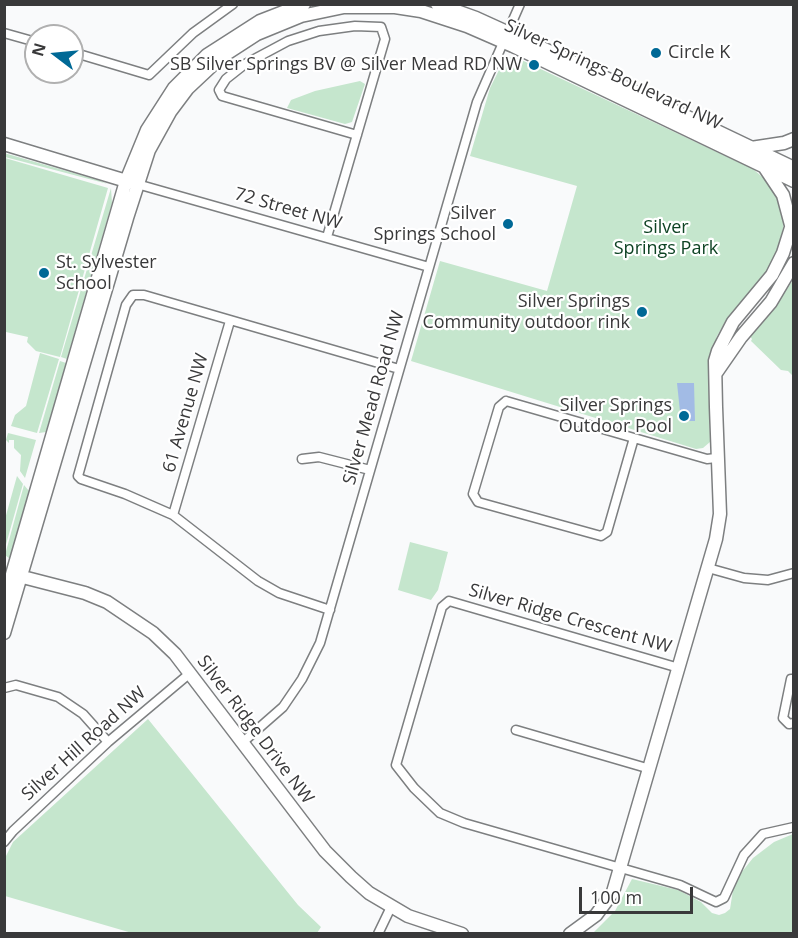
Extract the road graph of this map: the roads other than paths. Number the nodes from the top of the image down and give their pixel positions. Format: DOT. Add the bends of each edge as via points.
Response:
graph roads {
  1 [pos="233,4"];
  2 [pos="304,4"];
  3 [pos="437,4"];
  4 [pos="520,4"];
  5 [pos="4,33"];
  6 [pos="504,37"];
  7 [pos="24,39"];
  8 [pos="84,56"];
  9 [pos="357,135"];
  10 [pos="794,139"];
  11 [pos="4,144"];
  12 [pos="751,148"];
  13 [pos="765,167"];
  14 [pos="794,168"];
  15 [pos="794,181"];
  16 [pos="131,182"];
  17 [pos="792,222"];
  18 [pos="327,237"];
  19 [pos="794,263"];
  20 [pos="429,267"];
  21 [pos="230,321"];
  22 [pos="399,369"];
  23 [pos="716,373"];
  24 [pos="634,438"];
  25 [pos="716,458"];
  26 [pos="302,459"];
  27 [pos="370,470"];
  28 [pos="173,515"];
  29 [pos="708,568"];
  30 [pos="794,573"];
  31 [pos="13,574"];
  32 [pos="4,602"];
  33 [pos="330,610"];
  34 [pos="4,633"];
  35 [pos="680,668"];
  36 [pos="189,674"];
  37 [pos="794,679"];
  38 [pos="4,688"];
  39 [pos="794,723"];
  40 [pos="516,730"];
  41 [pos="108,742"];
  42 [pos="243,742"];
  43 [pos="650,769"];
  44 [pos="794,827"];
  45 [pos="4,842"];
  46 [pos="622,869"];
  47 [pos="392,907"];
  48 [pos="378,933"];
  49 [pos="462,933"];
  50 [pos="570,933"];
  1 -- 8 [label="street" via="193,33 149,75"];
  2 -- 16 [label="street, Silver Springs Boulevard NW" via="237,33 195,66 155,115 139,145"];
  3 -- 6 [label="street, Silver Springs Boulevard NW"];
  4 -- 6 [label="street, Silver Mead Road NW"];
  5 -- 7 [label="street"];
  6 -- 12 [label="street, Silver Springs Boulevard NW"];
  6 -- 13 [label="street, Silver Springs Boulevard NW"];
  6 -- 16 [label="street, Silver Springs Boulevard NW" via="395,7 344,7 281,23 232,50 188,88"];
  6 -- 20 [label="street, Silver Mead Road NW" via="481,87"];
  9 -- 9 [label="street" via="385,39 381,27 327,30 288,41 245,64 219,90 222,96"];
  9 -- 18 [label="street"];
  10 -- 12 [label="street"];
  11 -- 16 [label="street"];
  12 -- 14 [label="street, Silver Springs Boulevard NW"];
  13 -- 15 [label="street, Silver Springs Boulevard NW"];
  13 -- 17 [label="street" via="783,195"];
  16 -- 18 [label="street, 72 Street NW"];
  16 -- 31 [label="street, Silver Springs Boulevard NW"];
  17 -- 23 [label="street" via="772,275 723,335 715,361"];
  18 -- 20 [label="street, 72 Street NW"];
  19 -- 23 [label="street" via="771,302"];
  20 -- 22 [label="street, Silver Mead Road NW"];
  21 -- 22 [label="street"];
  21 -- 28 [label="street, 61 Avenue NW"];
  21 -- 28 [label="street" via="144,295 133,295 126,305 78,476"];
  22 -- 27 [label="street, Silver Mead Road NW"];
  23 -- 25 [label="street"];
  24 -- 24 [label="street" via="506,401 499,407 473,494 478,502 600,536 608,532"];
  24 -- 25 [label="street"];
  25 -- 29 [label="street" via="720,514"];
  26 -- 27 [label="street" via="319,457"];
  27 -- 33 [label="street, Silver Mead Road NW"];
  28 -- 33 [label="street" via="258,581 279,593"];
  29 -- 30 [label="street" via="768,580"];
  29 -- 35 [label="street"];
  31 -- 32 [label="street, Silver Springs Boulevard NW"];
  31 -- 34 [label="street, Silver Springs Boulevard NW"];
  31 -- 36 [label="street, Silver Ridge Drive NW" via="108,602 153,633"];
  33 -- 42 [label="street, Silver Mead Road NW" via="320,643 302,679 283,707"];
  35 -- 43 [label="street"];
  35 -- 46 [label="street, Silver Ridge Crescent NW" via="449,601 442,607 399,753 396,765 440,813"];
  36 -- 41 [label="street, Silver Hill Road NW"];
  36 -- 42 [label="street, Silver Ridge Drive NW"];
  37 -- 39 [label="street" via="783,718"];
  38 -- 41 [label="street" via="16,685 58,697 78,709"];
  40 -- 43 [label="street"];
  41 -- 45 [label="street, Silver Hill Road NW"];
  42 -- 47 [label="street, Silver Ridge Drive NW" via="325,851 369,893"];
  43 -- 46 [label="street"];
  44 -- 46 [label="street" via="763,834 744,855 724,898 716,902 680,885"];
  46 -- 50 [label="street" via="614,892 596,915"];
  47 -- 48 [label="street"];
  47 -- 49 [label="street, Silver Ridge Drive NW"];
}
